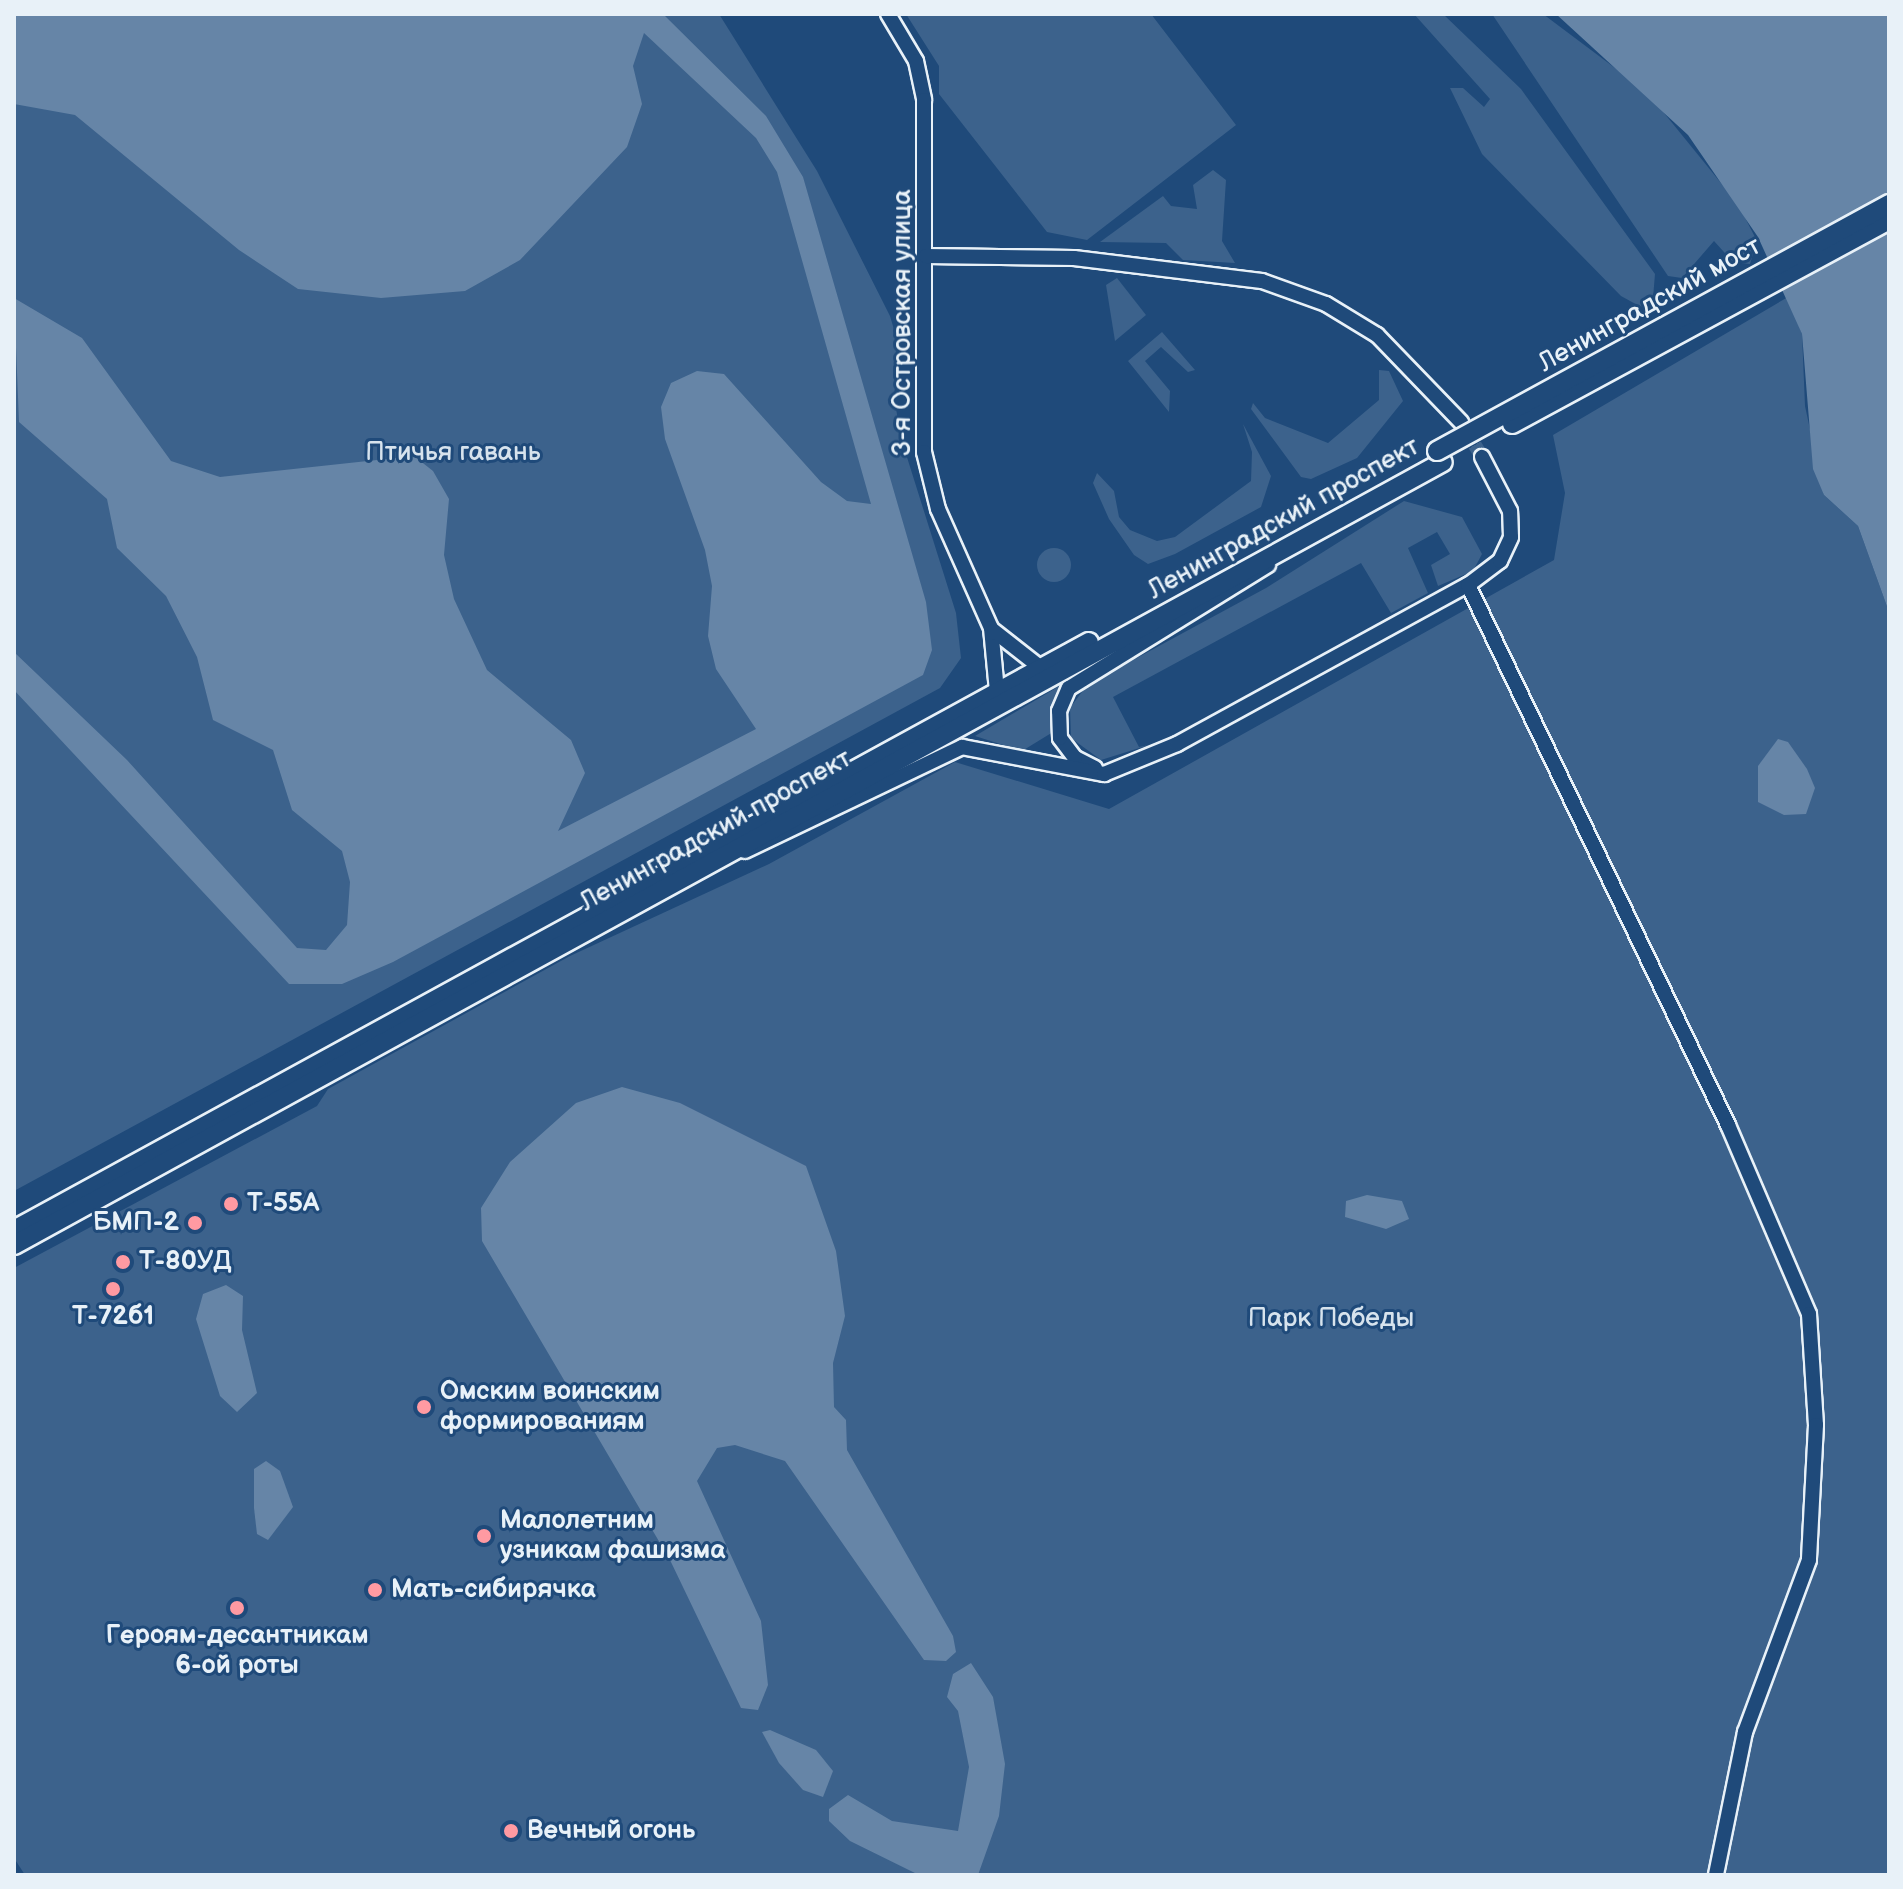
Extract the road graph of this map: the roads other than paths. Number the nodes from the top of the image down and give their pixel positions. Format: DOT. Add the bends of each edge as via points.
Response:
graph roads {
  1 [pos="888,14"];
  2 [pos="1889,204"];
  3 [pos="1889,220"];
  4 [pos="926,256"];
  5 [pos="1461,422"];
  6 [pos="1440,457"];
  7 [pos="1482,457"];
  8 [pos="1292,545"];
  9 [pos="1468,585"];
  10 [pos="991,628"];
  11 [pos="1041,668"];
  12 [pos="997,692"];
  13 [pos="1123,770"];
  14 [pos="716,860"];
  15 [pos="14,1230"];
  16 [pos="14,1245"];
  17 [pos="1716,1875"];
  1 -- 4 [label="street, 3-я Островская улица" via="922,80"];
  2 -- 6 [label="main road, Ленинградский мост, bridge"];
  3 -- 6 [label="main road, Ленинградский мост, bridge"];
  4 -- 5 [label="street" via="1074,258 1262,281 1326,304 1377,335"];
  4 -- 10 [label="street, 3-я Островская улица" via="924,452 938,509"];
  6 -- 8 [label="main road, Ленинградский проспект"];
  6 -- 11 [label="main road, Ленинградский проспект"];
  7 -- 9 [label="street" via="1505,497 1511,537 1500,561"];
  8 -- 13 [label="street" via="1253,577 1069,688 1057,720 1069,752 1090,767"];
  8 -- 14 [label="main road, Ленинградский проспект"];
  9 -- 13 [label="street"];
  9 -- 17 [label="street" via="1728,1125 1809,1314 1816,1425 1809,1560 1745,1732"];
  10 -- 11 [label="street"];
  10 -- 12 [label="street"];
  11 -- 12 [label="main road, Ленинградский проспект"];
  12 -- 15 [label="main road, Ленинградский проспект"];
  13 -- 14 [label="street" via="1090,773 962,747 772,842"];
  14 -- 16 [label="main road, Ленинградский проспект"];
}
